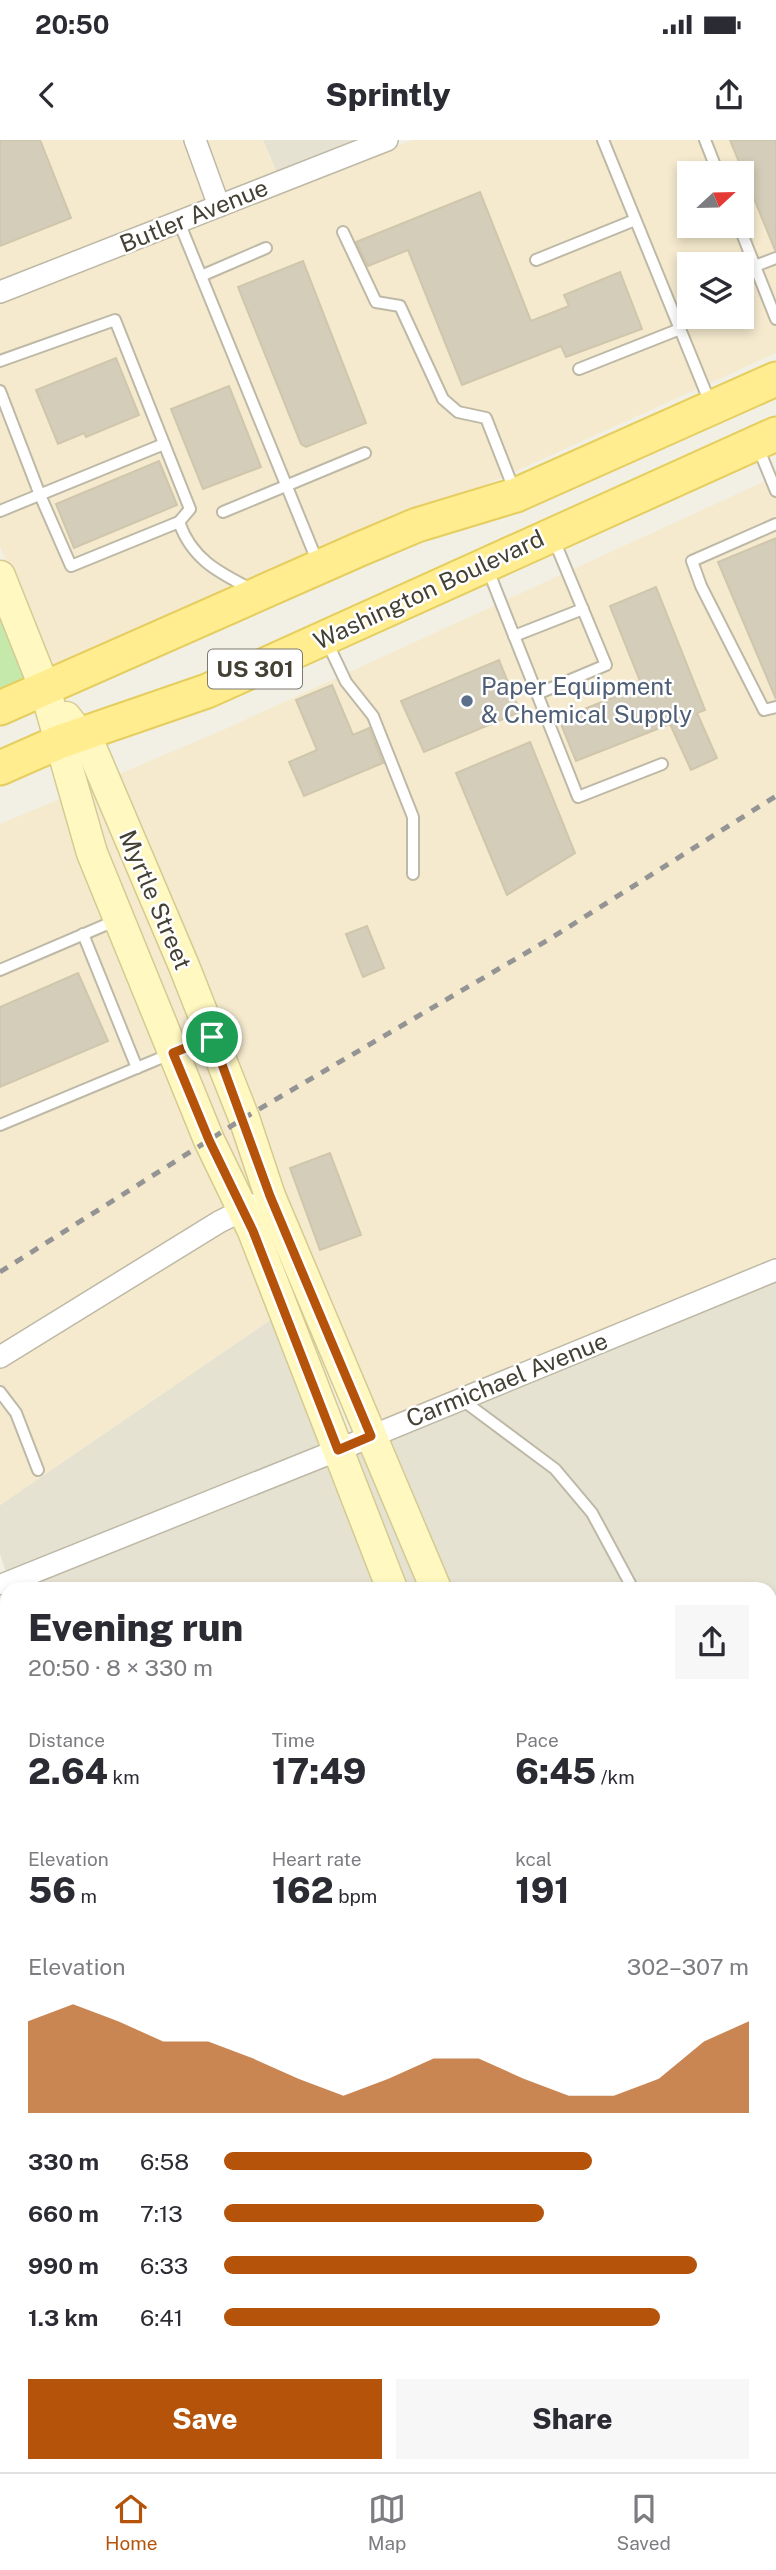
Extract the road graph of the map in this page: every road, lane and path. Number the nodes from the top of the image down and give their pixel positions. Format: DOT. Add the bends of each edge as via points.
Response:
graph roads {
  1 [pos="195,140"];
  2 [pos="387,140"];
  3 [pos="603,140"];
  4 [pos="705,140"];
  5 [pos="713,161"];
  6 [pos="219,206"];
  7 [pos="635,220"];
  8 [pos="179,222"];
  9 [pos="344,232"];
  10 [pos="744,238"];
  11 [pos="266,248"];
  12 [pos="776,258"];
  13 [pos="536,260"];
  14 [pos="755,266"];
  15 [pos="201,276"];
  16 [pos="0,292"];
  17 [pos="776,318"];
  18 [pos="680,330"];
  19 [pos="0,361"];
  20 [pos="579,369"];
  21 [pos="776,379"];
  22 [pos="0,391"];
  23 [pos="712,408"];
  24 [pos="766,438"];
  25 [pos="164,443"];
  26 [pos="365,453"];
  27 [pos="286,484"];
  28 [pos="776,491"];
  29 [pos="40,495"];
  30 [pos="516,495"];
  31 [pos="0,510"];
  32 [pos="223,512"];
  33 [pos="179,522"];
  34 [pos="776,524"];
  35 [pos="551,533"];
  36 [pos="485,564"];
  37 [pos="320,566"];
  38 [pos="0,576"];
  39 [pos="259,592"];
  40 [pos="583,609"];
  41 [pos="514,636"];
  42 [pos="325,637"];
  43 [pos="45,690"];
  44 [pos="537,694"];
  45 [pos="776,706"];
  46 [pos="0,708"];
  47 [pos="70,738"];
  48 [pos="662,765"];
  49 [pos="0,768"];
  50 [pos="412,874"];
  51 [pos="119,919"];
  52 [pos="83,934"];
  53 [pos="0,970"];
  54 [pos="212,1037"];
  55 [pos="173,1053"];
  56 [pos="137,1068"];
  57 [pos="0,1125"];
  58 [pos="270,1196"];
  59 [pos="243,1212"];
  60 [pos="776,1270"];
  61 [pos="0,1357"];
  62 [pos="0,1392"];
  63 [pos="461,1399"];
  64 [pos="371,1436"];
  65 [pos="338,1450"];
  66 [pos="38,1470"];
  67 [pos="9,1582"];
  68 [pos="389,1582"];
  69 [pos="433,1582"];
  70 [pos="629,1582"];
  1 -- 6 [label="street"];
  2 -- 6 [label="street, Butler Avenue"];
  3 -- 7 [label="lane"];
  4 -- 5 [label="lane"];
  6 -- 8 [label="street, Butler Avenue"];
  7 -- 13 [label="lane"];
  7 -- 18 [label="lane"];
  8 -- 15 [label="lane"];
  8 -- 16 [label="street, Butler Avenue"];
  9 -- 30 [label="lane" via="376,302 400,306 443,400 458,412 486,418"];
  10 -- 14 [label="lane"];
  11 -- 15 [label="lane"];
  12 -- 14 [label="lane"];
  14 -- 17 [label="lane"];
  15 -- 27 [label="lane"];
  18 -- 20 [label="lane"];
  18 -- 23 [label="lane"];
  19 -- 25 [label="lane" via="115,320"];
  21 -- 23 [label="main road, Washington Boulevard / US 301"];
  22 -- 29 [label="lane"];
  23 -- 30 [label="main road, Washington Boulevard / US 301"];
  24 -- 28 [label="lane"];
  24 -- 35 [label="main road, Washington Boulevard / US 301"];
  25 -- 29 [label="lane"];
  25 -- 33 [label="lane" via="190,509"];
  26 -- 27 [label="lane"];
  27 -- 32 [label="lane"];
  27 -- 37 [label="lane"];
  29 -- 31 [label="lane"];
  29 -- 33 [label="lane" via="71,566"];
  30 -- 37 [label="main road, Washington Boulevard / US 301" via="417,525"];
  33 -- 39 [label="lane" via="198,557"];
  34 -- 45 [label="lane" via="692,561 764,710"];
  35 -- 36 [label="main road, Washington Boulevard / US 301"];
  35 -- 40 [label="lane"];
  36 -- 41 [label="lane"];
  36 -- 42 [label="main road, Washington Boulevard / US 301"];
  37 -- 39 [label="main road, Washington Boulevard / US 301"];
  38 -- 43 [label="street, Myrtle Street"];
  39 -- 43 [label="main road, Washington Boulevard / US 301"];
  40 -- 41 [label="lane"];
  40 -- 44 [label="lane" via="606,665"];
  41 -- 44 [label="lane"];
  42 -- 47 [label="main road, Washington Boulevard / US 301" via="207,691"];
  42 -- 50 [label="lane" via="346,682 373,716 413,817"];
  43 -- 46 [label="main road, Washington Boulevard / US 301"];
  43 -- 47 [label="street, Myrtle Street"];
  44 -- 48 [label="lane" via="578,797"];
  47 -- 49 [label="main road, Washington Boulevard / US 301"];
  47 -- 51 [label="street, Myrtle Street" via="92,853"];
  47 -- 54 [label="street, Myrtle Street" via="93,752"];
  51 -- 52 [label="lane"];
  51 -- 55 [label="street, Myrtle Street"];
  52 -- 53 [label="lane"];
  52 -- 56 [label="lane"];
  54 -- 55 [label="lane"];
  54 -- 58 [label="street, Myrtle Street"];
  55 -- 56 [label="lane"];
  55 -- 59 [label="street, Myrtle Street"];
  56 -- 57 [label="lane"];
  58 -- 59 [label="street"];
  58 -- 64 [label="street, Myrtle Street"];
  59 -- 61 [label="street" via="219,1222"];
  59 -- 65 [label="street, Myrtle Street"];
  60 -- 63 [label="street, Carmichael Avenue"];
  62 -- 66 [label="lane" via="16,1413"];
  63 -- 64 [label="street, Carmichael Avenue"];
  63 -- 70 [label="lane" via="555,1469 592,1513"];
  64 -- 65 [label="street, Carmichael Avenue"];
  64 -- 69 [label="street, Myrtle Street"];
  65 -- 67 [label="street, Carmichael Avenue"];
  65 -- 68 [label="street, Myrtle Street"];
}
